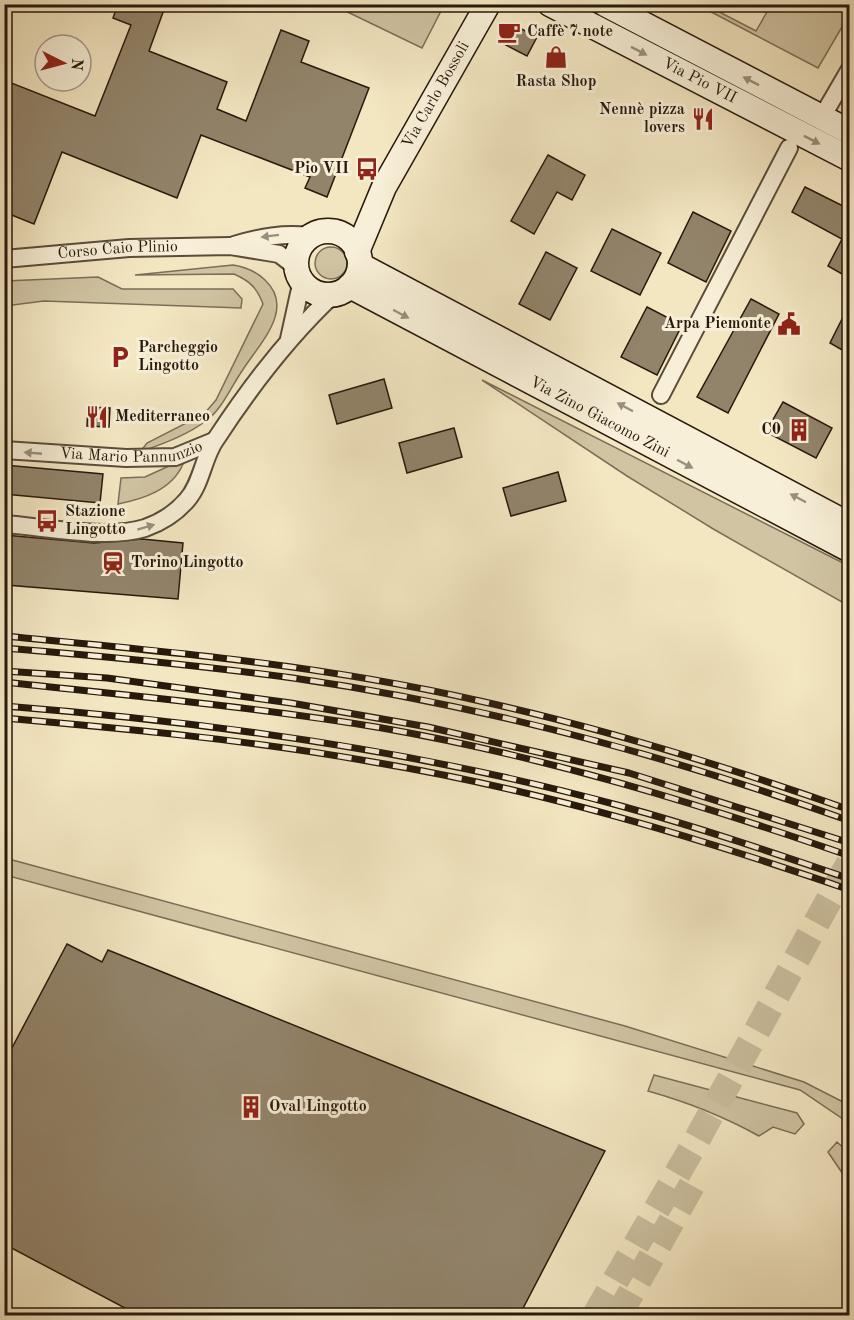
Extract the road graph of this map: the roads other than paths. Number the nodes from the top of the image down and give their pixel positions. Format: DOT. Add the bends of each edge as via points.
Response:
graph roads {
  1 [pos="488,4"];
  2 [pos="550,4"];
  3 [pos="605,4"];
  4 [pos="849,69"];
  5 [pos="822,117"];
  6 [pos="849,132"];
  7 [pos="789,148"];
  8 [pos="849,159"];
  9 [pos="384,187"];
  10 [pos="339,232"];
  11 [pos="310,236"];
  12 [pos="230,246"];
  13 [pos="4,259"];
  14 [pos="299,273"];
  15 [pos="350,274"];
  16 [pos="289,339"];
  17 [pos="661,395"];
  18 [pos="214,441"];
  19 [pos="4,450"];
  20 [pos="4,524"];
  21 [pos="849,525"];
  22 [pos="849,550"];
  1 -- 9 [label="street, Via Carlo Bossoli"];
  2 -- 8 [label="street, Via Pio VII, one-way"];
  5 -- 3 [label="street, Via Pio VII, one-way"];
  4 -- 5 [label="street"];
  5 -- 6 [label="street, Via Pio VII"];
  7 -- 17 [label="street"];
  9 -- 10 [label="street, Via Carlo Bossoli" via="356,220"];
  9 -- 15 [label="street, Via Carlo Bossoli"];
  10 -- 11 [label="street"];
  10 -- 15 [label="street" via="352,242"];
  11 -- 12 [label="street, Corso Caio Plinio, one-way" via="260,237"];
  11 -- 14 [label="street" via="299,250"];
  12 -- 13 [label="street, Corso Caio Plinio" via="119,249"];
  12 -- 14 [label="street, Corso Caio Plinio" via="279,254"];
  14 -- 15 [label="street" via="316,292"];
  14 -- 16 [label="street, Via Carlo Bossoli"];
  15 -- 16 [label="street, Via Carlo Bossoli"];
  21 -- 15 [label="street, Via Zino Giacomo Zini, one-way"];
  15 -- 22 [label="street, Via Zino Giacomo Zini, one-way"];
  16 -- 18 [label="street, Via Carlo Bossoli"];
  18 -- 19 [label="street, Via Mario Pannunzio, one-way" via="175,457 126,458"];
  20 -- 18 [label="street, Via Mario Pannunzio, one-way" via="123,532 160,522 188,499"];
}
